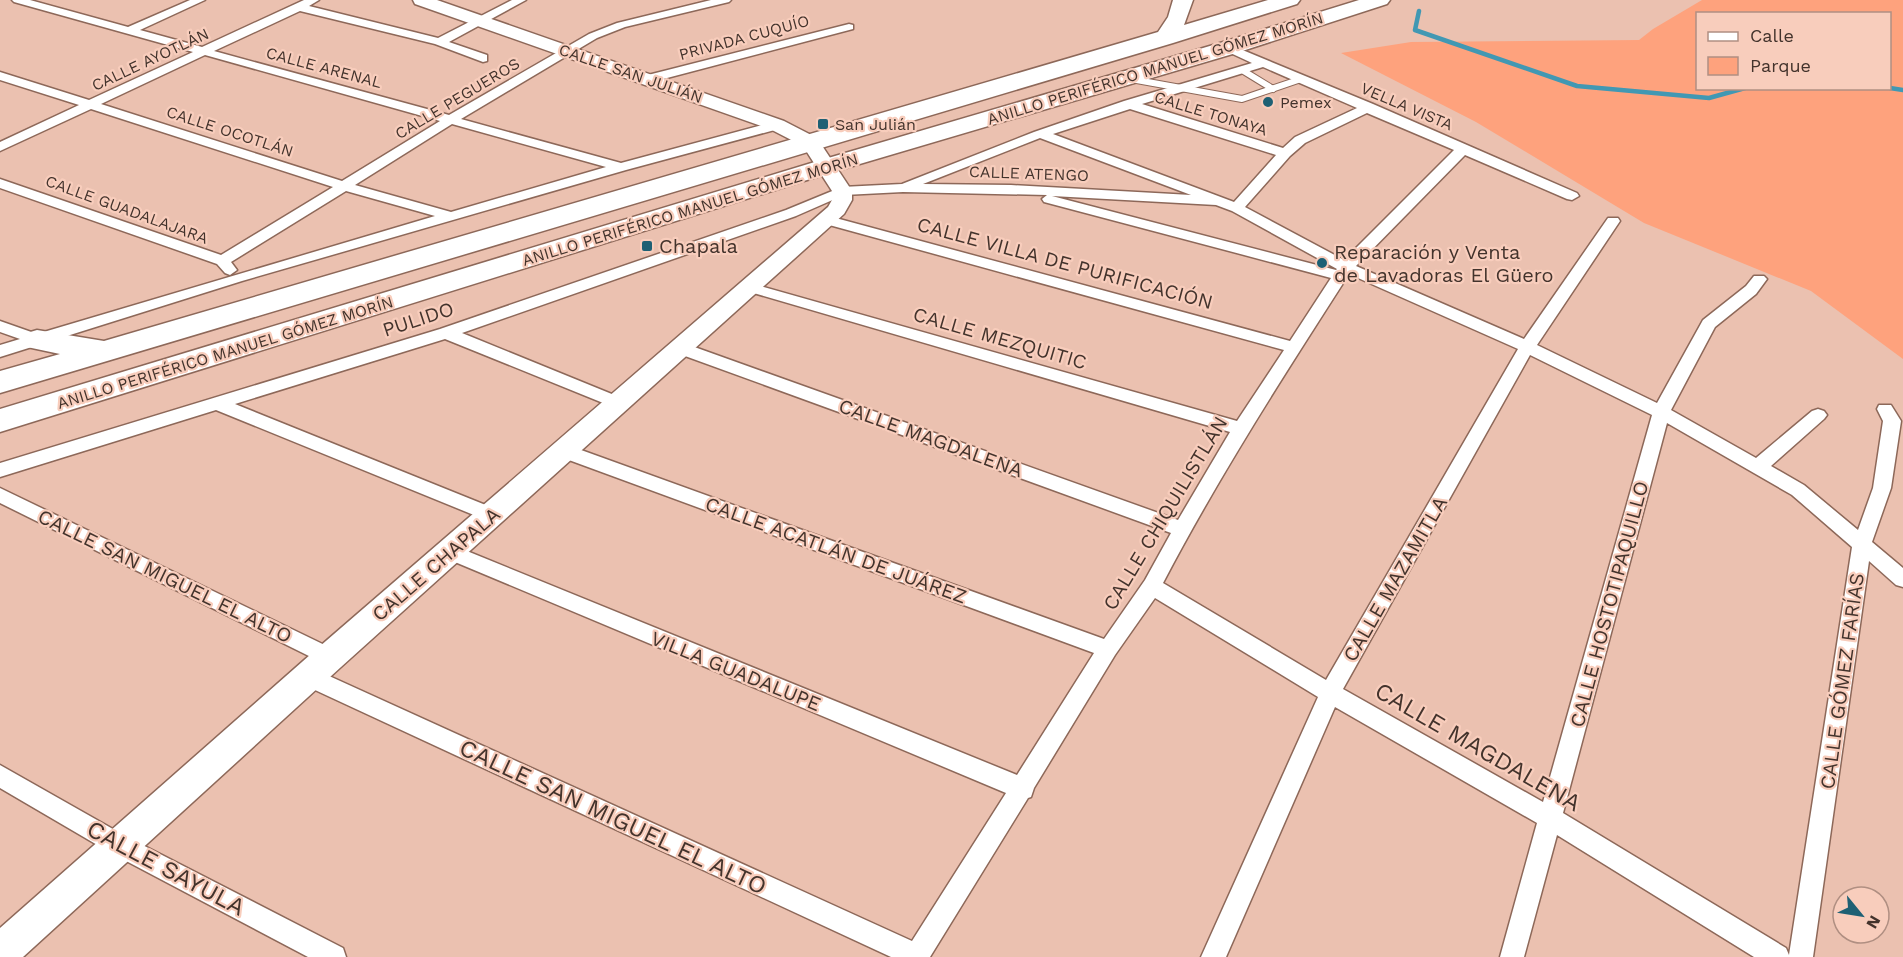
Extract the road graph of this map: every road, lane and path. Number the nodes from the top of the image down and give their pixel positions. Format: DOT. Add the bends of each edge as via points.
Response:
graph roads {
  1 [pos="18,0"];
  2 [pos="199,0"];
  3 [pos="313,0"];
  4 [pos="423,0"];
  5 [pos="520,0"];
  6 [pos="725,0"];
  7 [pos="1184,0"];
  8 [pos="1290,0"];
  9 [pos="1380,0"];
  10 [pos="299,6"];
  11 [pos="479,20"];
  12 [pos="849,27"];
  13 [pos="129,31"];
  14 [pos="1165,38"];
  15 [pos="440,42"];
  16 [pos="1228,48"];
  17 [pos="567,51"];
  18 [pos="203,52"];
  19 [pos="483,58"];
  20 [pos="1264,63"];
  21 [pos="1242,70"];
  22 [pos="0,76"];
  23 [pos="1124,78"];
  24 [pos="1301,79"];
  25 [pos="648,80"];
  26 [pos="1184,89"];
  27 [pos="1274,89"];
  28 [pos="1128,104"];
  29 [pos="90,105"];
  30 [pos="1369,107"];
  31 [pos="452,119"];
  32 [pos="777,125"];
  33 [pos="1041,134"];
  34 [pos="810,142"];
  35 [pos="0,147"];
  36 [pos="1464,148"];
  37 [pos="1285,153"];
  38 [pos="827,166"];
  39 [pos="621,167"];
  40 [pos="0,183"];
  41 [pos="345,186"];
  42 [pos="903,188"];
  43 [pos="1011,189"];
  44 [pos="842,191"];
  45 [pos="1572,196"];
  46 [pos="1216,201"];
  47 [pos="1237,208"];
  48 [pos="450,216"];
  49 [pos="827,220"];
  50 [pos="1613,221"];
  51 [pos="222,261"];
  52 [pos="1343,272"];
  53 [pos="237,278"];
  54 [pos="1759,279"];
  55 [pos="748,287"];
  56 [pos="0,326"];
  57 [pos="446,333"];
  58 [pos="37,340"];
  59 [pos="1293,347"];
  60 [pos="1527,347"];
  61 [pos="680,348"];
  62 [pos="108,350"];
  63 [pos="0,351"];
  64 [pos="0,382"];
  65 [pos="618,403"];
  66 [pos="216,404"];
  67 [pos="1885,409"];
  68 [pos="1661,412"];
  69 [pos="1818,415"];
  70 [pos="0,422"];
  71 [pos="1241,429"];
  72 [pos="564,451"];
  73 [pos="1759,466"];
  74 [pos="0,470"];
  75 [pos="0,495"];
  76 [pos="491,515"];
  77 [pos="1182,529"];
  78 [pos="1862,544"];
  79 [pos="450,552"];
  80 [pos="1903,579"];
  81 [pos="1152,586"];
  82 [pos="1108,650"];
  83 [pos="330,657"];
  84 [pos="309,677"];
  85 [pos="1330,693"];
  86 [pos="0,776"];
  87 [pos="1023,789"];
  88 [pos="1550,818"];
  89 [pos="119,845"];
  90 [pos="0,953"];
  91 [pos="334,957"];
  92 [pos="917,957"];
  93 [pos="1213,957"];
  94 [pos="1512,957"];
  95 [pos="1777,957"];
  96 [pos="1801,957"];
  1 -- 13 [label="street, CALLE ARENAL"];
  2 -- 13 [label="street"];
  3 -- 10 [label="street, CALLE AYOTLÁN"];
  4 -- 11 [label="street, CALLE SAN JULIÁN"];
  5 -- 11 [label="street"];
  6 -- 17 [label="street, CALLE PEGUEROS" via="606,29"];
  7 -- 14 [label="highway"];
  8 -- 14 [label="highway, ANILLO PERIFÉRICO MANUEL GÓMEZ MORÍN"];
  9 -- 16 [label="highway, ANILLO PERIFÉRICO MANUEL GÓMEZ MORÍN"];
  10 -- 15 [label="street"];
  10 -- 18 [label="street, CALLE AYOTLÁN"];
  11 -- 15 [label="street"];
  11 -- 17 [label="street, CALLE SAN JULIÁN"];
  12 -- 25 [label="street, PRIVADA CUQUÍO"];
  13 -- 18 [label="street, CALLE ARENAL"];
  14 -- 34 [label="highway, ANILLO PERIFÉRICO MANUEL GÓMEZ MORÍN"];
  15 -- 19 [label="street"];
  16 -- 20 [label="street, VELLA VISTA"];
  16 -- 23 [label="highway, ANILLO PERIFÉRICO MANUEL GÓMEZ MORÍN"];
  17 -- 25 [label="street, CALLE SAN JULIÁN"];
  17 -- 31 [label="street, CALLE PEGUEROS"];
  18 -- 29 [label="street, CALLE AYOTLÁN"];
  18 -- 31 [label="street, CALLE ARENAL"];
  20 -- 21 [label="street"];
  20 -- 24 [label="street, VELLA VISTA"];
  21 -- 26 [label="street"];
  21 -- 27 [label="lane"];
  22 -- 29 [label="street, CALLE OCOTLÁN"];
  23 -- 26 [label="lane"];
  23 -- 38 [label="highway, ANILLO PERIFÉRICO MANUEL GÓMEZ MORÍN"];
  24 -- 27 [label="lane"];
  24 -- 30 [label="street, VELLA VISTA"];
  25 -- 32 [label="street, CALLE SAN JULIÁN"];
  26 -- 27 [label="lane" via="1242,99"];
  26 -- 28 [label="street"];
  28 -- 33 [label="street"];
  28 -- 37 [label="street, CALLE TONAYA"];
  29 -- 35 [label="street, CALLE AYOTLÁN"];
  29 -- 41 [label="street, CALLE OCOTLÁN"];
  30 -- 36 [label="street, VELLA VISTA"];
  30 -- 37 [label="street" via="1300,140"];
  31 -- 39 [label="street, CALLE ARENAL"];
  31 -- 41 [label="street, CALLE PEGUEROS"];
  32 -- 34 [label="street, CALLE SAN JULIÁN"];
  32 -- 39 [label="street"];
  33 -- 42 [label="street"];
  33 -- 46 [label="street"];
  34 -- 38 [label="street, CALLE SAN JULIÁN"];
  34 -- 62 [label="highway, ANILLO PERIFÉRICO MANUEL GÓMEZ MORÍN"];
  36 -- 45 [label="street, VELLA VISTA"];
  36 -- 52 [label="street, CALLE CHIQUILISTLÁN"];
  37 -- 47 [label="street"];
  38 -- 44 [label="street"];
  38 -- 70 [label="highway, ANILLO PERIFÉRICO MANUEL GÓMEZ MORÍN"];
  39 -- 48 [label="street"];
  40 -- 51 [label="street, CALLE GUADALAJARA"];
  41 -- 48 [label="street, CALLE OCOTLÁN"];
  41 -- 51 [label="street, CALLE PEGUEROS"];
  42 -- 43 [label="street, CALLE ATENGO"];
  42 -- 44 [label="street, CALLE ATENGO"];
  43 -- 46 [label="street, CALLE ATENGO"];
  43 -- 52 [label="street"];
  44 -- 49 [label="street, CALLE CHAPALA" via="837,210"];
  44 -- 57 [label="street, PULIDO" via="791,213"];
  46 -- 47 [label="street"];
  47 -- 52 [label="street"];
  48 -- 53 [label="street"];
  49 -- 55 [label="street, CALLE CHAPALA"];
  49 -- 59 [label="street, CALLE VILLA DE PURIFICACIÓN"];
  50 -- 60 [label="street, CALLE MAZAMITLA"];
  51 -- 53 [label="street, CALLE GUADALAJARA"];
  52 -- 59 [label="street, CALLE CHIQUILISTLÁN"];
  52 -- 60 [label="street"];
  53 -- 58 [label="street"];
  54 -- 68 [label="street, CALLE HOSTOTIPAQUILLO" via="1709,324"];
  55 -- 61 [label="street, CALLE CHAPALA"];
  55 -- 71 [label="street, CALLE MEZQUITIC"];
  56 -- 58 [label="street"];
  57 -- 65 [label="street"];
  57 -- 66 [label="street, PULIDO"];
  58 -- 62 [label="highway"];
  58 -- 63 [label="street"];
  59 -- 71 [label="street, CALLE CHIQUILISTLÁN"];
  60 -- 68 [label="street"];
  60 -- 85 [label="street, CALLE MAZAMITLA"];
  61 -- 65 [label="street, CALLE CHAPALA"];
  61 -- 77 [label="street, CALLE MAGDALENA"];
  62 -- 64 [label="highway, ANILLO PERIFÉRICO MANUEL GÓMEZ MORÍN"];
  65 -- 72 [label="street, CALLE CHAPALA"];
  66 -- 74 [label="street, PULIDO"];
  66 -- 76 [label="street"];
  67 -- 78 [label="street, CALLE GÓMEZ FARÍAS" via="1892,421 1882,488"];
  68 -- 73 [label="street"];
  68 -- 88 [label="street, CALLE HOSTOTIPAQUILLO"];
  69 -- 73 [label="street"];
  71 -- 77 [label="street, CALLE CHIQUILISTLÁN"];
  72 -- 76 [label="street, CALLE CHAPALA"];
  72 -- 82 [label="street, CALLE ACATLÁN DE JUÁREZ"];
  73 -- 78 [label="street" via="1798,490"];
  75 -- 83 [label="street, CALLE SAN MIGUEL EL ALTO"];
  76 -- 79 [label="street, CALLE CHAPALA"];
  77 -- 81 [label="street, CALLE CHIQUILISTLÁN"];
  78 -- 80 [label="street"];
  78 -- 96 [label="street, CALLE GÓMEZ FARÍAS"];
  79 -- 83 [label="street, CALLE CHAPALA"];
  79 -- 87 [label="street, VILLA GUADALUPE"];
  81 -- 82 [label="street, CALLE CHIQUILISTLÁN"];
  81 -- 85 [label="street, CALLE MAGDALENA"];
  82 -- 87 [label="street, CALLE CHIQUILISTLÁN"];
  83 -- 84 [label="street, CALLE CHAPALA"];
  84 -- 89 [label="street, CALLE CHAPALA"];
  84 -- 92 [label="street, CALLE SAN MIGUEL EL ALTO"];
  85 -- 88 [label="street, CALLE MAGDALENA"];
  85 -- 93 [label="street, CALLE MAZAMITLA"];
  86 -- 89 [label="street, CALLE SAYULA"];
  87 -- 92 [label="street, CALLE CHIQUILISTLÁN"];
  88 -- 94 [label="street, CALLE HOSTOTIPAQUILLO"];
  88 -- 95 [label="street, CALLE MAGDALENA"];
  89 -- 90 [label="street, CALLE CHAPALA"];
  89 -- 91 [label="street, CALLE SAYULA"];
}
